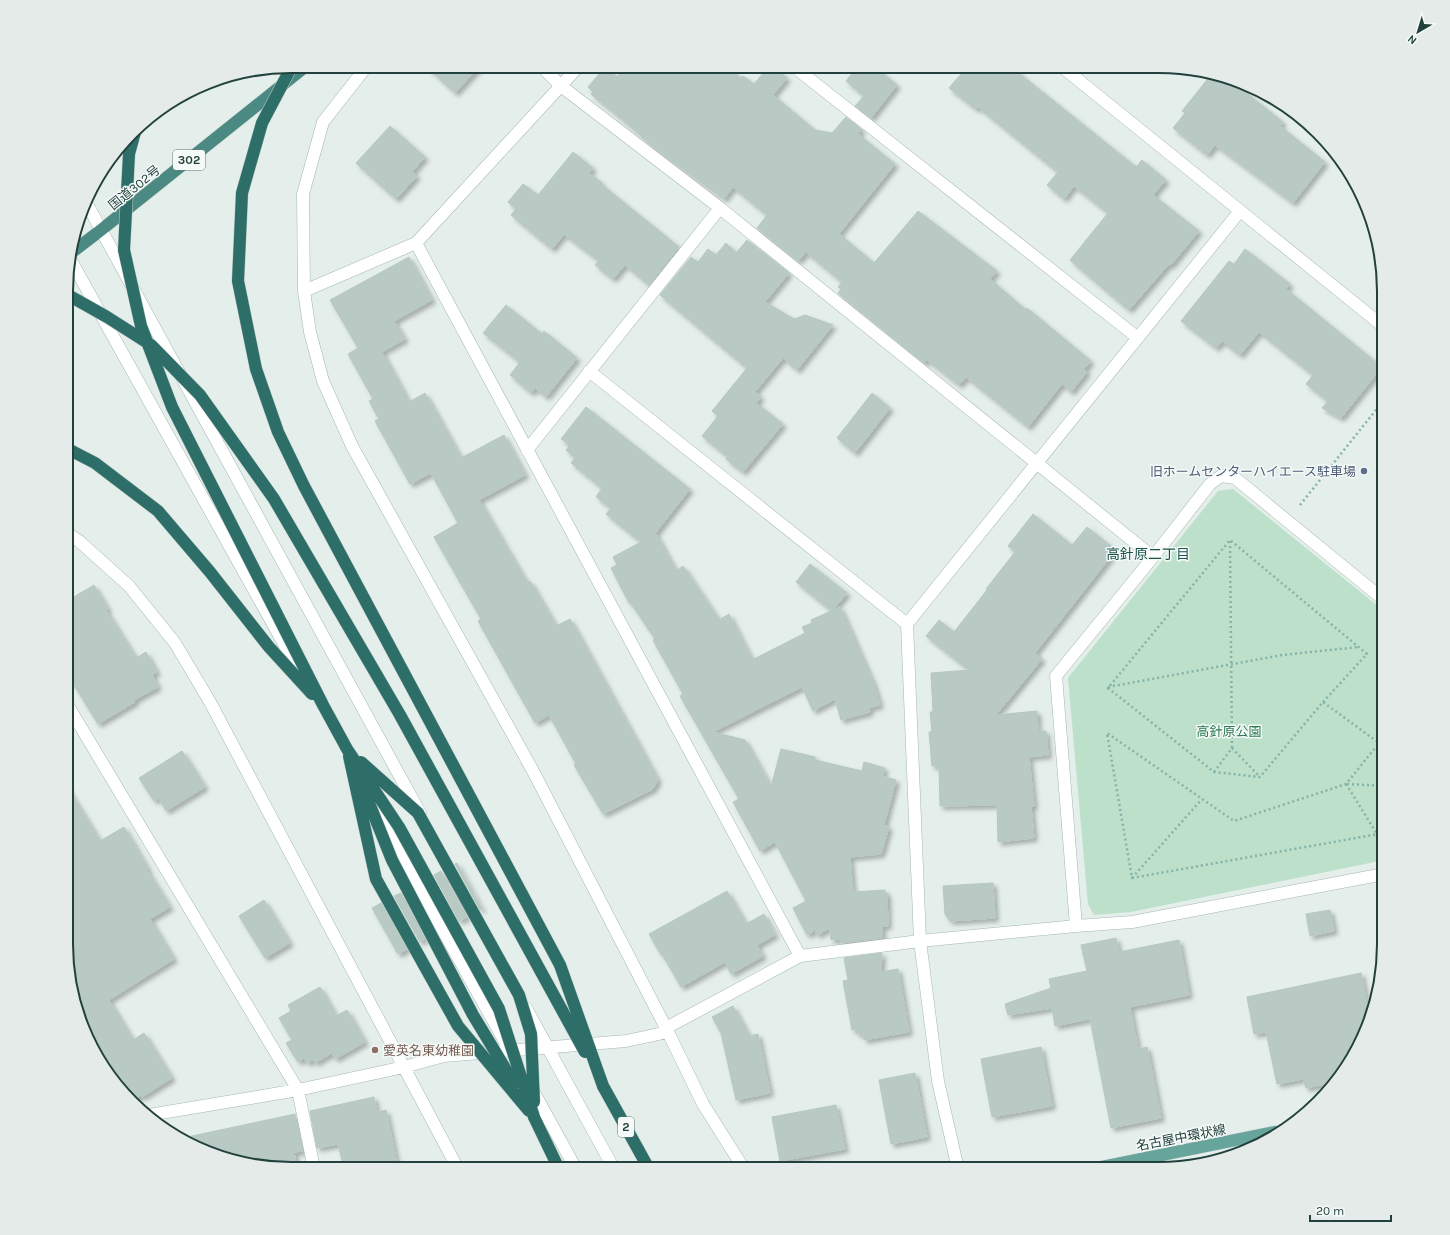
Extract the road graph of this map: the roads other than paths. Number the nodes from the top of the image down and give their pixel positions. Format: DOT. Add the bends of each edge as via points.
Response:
graph roads {
  1 [pos="288,73"];
  2 [pos="297,73"];
  3 [pos="362,73"];
  4 [pos="548,73"];
  5 [pos="573,73"];
  6 [pos="802,73"];
  7 [pos="1070,73"];
  8 [pos="561,86"];
  9 [pos="132,142"];
  10 [pos="720,208"];
  11 [pos="89,209"];
  12 [pos="1240,211"];
  13 [pos="102,230"];
  14 [pos="416,243"];
  15 [pos="77,249"];
  16 [pos="74,267"];
  17 [pos="304,291"];
  18 [pos="73,298"];
  19 [pos="1377,321"];
  20 [pos="1138,338"];
  21 [pos="589,371"];
  22 [pos="527,450"];
  23 [pos="73,452"];
  24 [pos="1036,465"];
  25 [pos="73,538"];
  26 [pos="1153,557"];
  27 [pos="1377,594"];
  28 [pos="908,624"];
  29 [pos="323,705"];
  30 [pos="73,714"];
  31 [pos="347,749"];
  32 [pos="1377,875"];
  33 [pos="1076,926"];
  34 [pos="920,941"];
  35 [pos="800,956"];
  36 [pos="667,1030"];
  37 [pos="548,1048"];
  38 [pos="510,1051"];
  39 [pos="404,1067"];
  40 [pos="604,1086"];
  41 [pos="298,1090"];
  42 [pos="155,1114"];
  43 [pos="534,1117"];
  44 [pos="1267,1134"];
  45 [pos="313,1162"];
  46 [pos="454,1162"];
  47 [pos="556,1162"];
  48 [pos="572,1162"];
  49 [pos="610,1162"];
  50 [pos="645,1162"];
  51 [pos="740,1162"];
  52 [pos="956,1162"];
  53 [pos="1127,1162"];
  1 -- 40 [label="highway, bridge" via="262,123 242,193 238,281 256,369 278,432 304,486 560,965"];
  2 -- 13 [label="highway, 国道302号 / 302"];
  3 -- 17 [label="street" via="323,122 303,194"];
  4 -- 8 [label="street"];
  5 -- 8 [label="street"];
  6 -- 20 [label="street"];
  7 -- 12 [label="street"];
  8 -- 10 [label="street"];
  8 -- 14 [label="street"];
  9 -- 29 [label="highway, bridge" via="129,154 124,250 141,326 172,407"];
  10 -- 21 [label="street"];
  10 -- 24 [label="street"];
  11 -- 13 [label="street"];
  12 -- 19 [label="street"];
  12 -- 20 [label="street"];
  13 -- 15 [label="highway, 国道302号 / 302"];
  13 -- 37 [label="street"];
  14 -- 17 [label="street"];
  14 -- 22 [label="street"];
  16 -- 38 [label="street"];
  17 -- 36 [label="street" via="310,332 323,381 352,446 533,771"];
  18 -- 40 [label="highway, bridge" via="152,346 200,395 274,499 400,715"];
  20 -- 24 [label="street"];
  21 -- 22 [label="street"];
  21 -- 28 [label="street"];
  22 -- 35 [label="street"];
  23 -- 29 [label="highway, bridge" via="95,463 158,511 269,647"];
  24 -- 26 [label="street"];
  24 -- 28 [label="street"];
  25 -- 39 [label="street" via="129,586 175,643 210,702"];
  26 -- 27 [label="street" via="1210,484 1221,476 1235,478"];
  26 -- 33 [label="street" via="1056,676"];
  28 -- 34 [label="street"];
  29 -- 31 [label="highway, bridge"];
  30 -- 41 [label="street"];
  31 -- 43 [label="highway, bridge" via="392,860 472,1015"];
  31 -- 43 [label="highway, bridge" via="399,827 499,1009"];
  31 -- 43 [label="highway, bridge" via="376,879 458,1026"];
  31 -- 43 [label="highway, bridge" via="418,813 519,995 531,1034"];
  32 -- 33 [label="street" via="1132,922"];
  33 -- 34 [label="street"];
  34 -- 35 [label="street"];
  34 -- 52 [label="street" via="938,1081"];
  35 -- 36 [label="street"];
  36 -- 37 [label="street" via="626,1041"];
  36 -- 51 [label="street" via="703,1104"];
  37 -- 38 [label="street"];
  37 -- 49 [label="street"];
  38 -- 39 [label="street" via="444,1056"];
  38 -- 48 [label="street"];
  39 -- 41 [label="street"];
  39 -- 46 [label="street"];
  40 -- 50 [label="highway, 2"];
  41 -- 42 [label="street"];
  41 -- 45 [label="street"];
  43 -- 47 [label="highway"];
  44 -- 53 [label="main road, 名古屋中環状線"];
}
